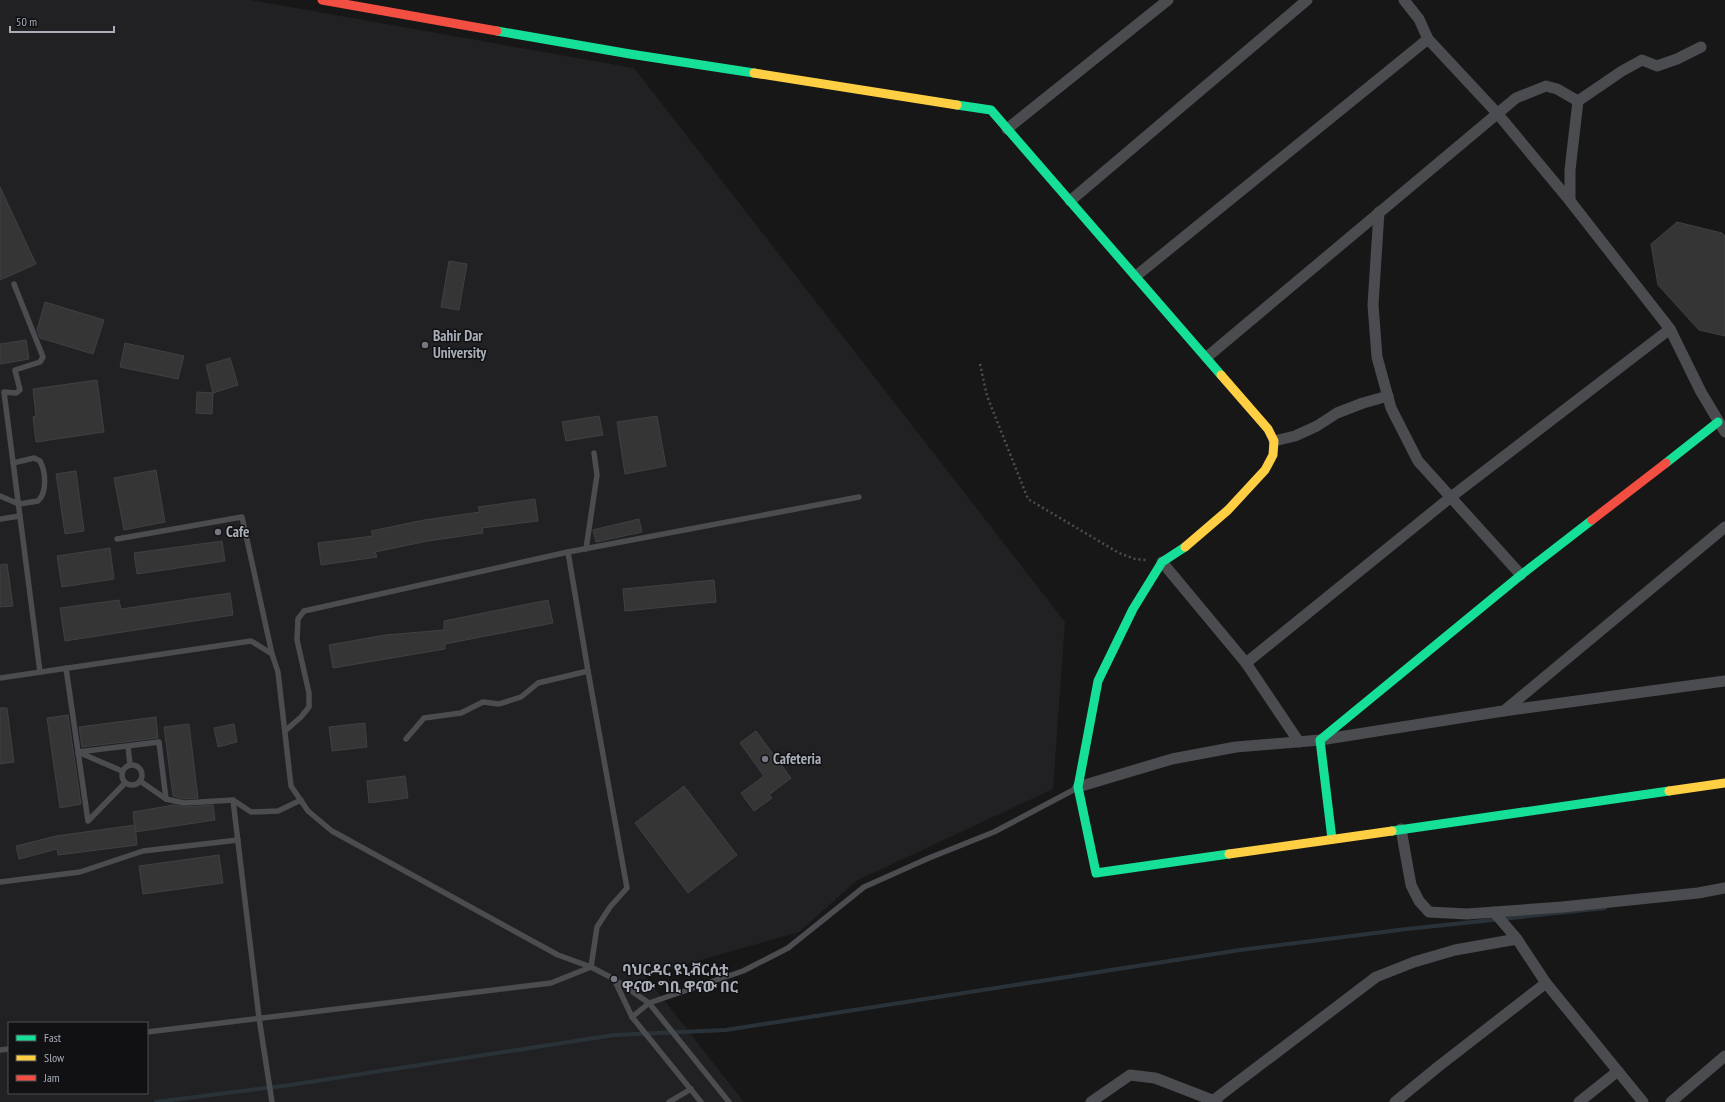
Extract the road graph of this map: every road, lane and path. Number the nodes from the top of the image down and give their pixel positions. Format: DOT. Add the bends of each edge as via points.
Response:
graph roads {
  1 [pos="322,0"];
  2 [pos="1168,0"];
  3 [pos="1307,0"];
  4 [pos="1404,0"];
  5 [pos="1428,39"];
  6 [pos="1701,47"];
  7 [pos="1578,101"];
  8 [pos="1497,113"];
  9 [pos="1007,129"];
  10 [pos="1070,201"];
  11 [pos="1570,201"];
  12 [pos="1379,212"];
  13 [pos="1136,276"];
  14 [pos="14,284"];
  15 [pos="1670,329"];
  16 [pos="1207,357"];
  17 [pos="980,364"];
  18 [pos="1388,396"];
  19 [pos="1718,422"];
  20 [pos="1725,432"];
  21 [pos="1274,441"];
  22 [pos="594,453"];
  23 [pos="13,463"];
  24 [pos="0,496"];
  25 [pos="859,497"];
  26 [pos="1451,497"];
  27 [pos="19,504"];
  28 [pos="20,516"];
  29 [pos="0,519"];
  30 [pos="1725,528"];
  31 [pos="117,539"];
  32 [pos="586,549"];
  33 [pos="568,552"];
  34 [pos="1162,562"];
  35 [pos="1521,575"];
  36 [pos="272,654"];
  37 [pos="1246,663"];
  38 [pos="66,668"];
  39 [pos="588,671"];
  40 [pos="40,672"];
  41 [pos="0,678"];
  42 [pos="1725,680"];
  43 [pos="1503,711"];
  44 [pos="285,731"];
  45 [pos="406,739"];
  46 [pos="1320,740"];
  47 [pos="1299,742"];
  48 [pos="128,746"];
  49 [pos="78,752"];
  50 [pos="130,764"];
  51 [pos="122,771"];
  52 [pos="140,781"];
  53 [pos="125,783"];
  54 [pos="1725,783"];
  55 [pos="1078,787"];
  56 [pos="166,799"];
  57 [pos="233,800"];
  58 [pos="301,800"];
  59 [pos="1401,829"];
  60 [pos="1332,838"];
  61 [pos="238,840"];
  62 [pos="0,882"];
  63 [pos="1725,888"];
  64 [pos="1495,913"];
  65 [pos="1517,939"];
  66 [pos="591,966"];
  67 [pos="614,979"];
  68 [pos="1546,983"];
  69 [pos="650,1003"];
  70 [pos="632,1017"];
  71 [pos="259,1018"];
  72 [pos="148,1032"];
  73 [pos="1725,1056"];
  74 [pos="1618,1071"];
  75 [pos="691,1089"];
  76 [pos="1215,1101"];
  77 [pos="272,1102"];
  78 [pos="669,1102"];
  79 [pos="701,1102"];
  80 [pos="729,1102"];
  81 [pos="1091,1102"];
  82 [pos="1396,1102"];
  83 [pos="1579,1102"];
  84 [pos="1643,1102"];
  85 [pos="1671,1102"];
  1 -- 9 [label="street" via="630,54 991,110"];
  2 -- 9 [label="street"];
  3 -- 10 [label="street"];
  4 -- 5 [label="street" via="1419,19"];
  5 -- 8 [label="street"];
  5 -- 13 [label="street"];
  6 -- 7 [label="street" via="1657,66 1642,60"];
  7 -- 8 [label="street" via="1546,86 1516,98"];
  7 -- 11 [label="street" via="1570,170"];
  8 -- 11 [label="street"];
  8 -- 12 [label="street"];
  9 -- 10 [label="street"];
  10 -- 13 [label="street"];
  11 -- 15 [label="street"];
  12 -- 16 [label="street"];
  12 -- 18 [label="street" via="1373,305 1377,357"];
  13 -- 16 [label="street"];
  14 -- 23 [label="lane" via="43,357 40,362 15,370 20,390 16,393 4,392"];
  15 -- 19 [label="street"];
  15 -- 26 [label="street"];
  16 -- 21 [label="street" via="1268,429"];
  17 -- 34 [label="path" via="987,396 1028,499 1119,553 1136,559"];
  18 -- 21 [label="street" via="1363,402 1295,436"];
  18 -- 26 [label="street" via="1391,408 1418,461"];
  19 -- 20 [label="street"];
  19 -- 35 [label="street"];
  21 -- 34 [label="street" via="1273,454 1265,470 1228,510 1190,544"];
  22 -- 32 [label="lane" via="597,475"];
  23 -- 27 [label="lane"];
  23 -- 27 [label="lane" via="34,458 40,461 44,469 42,498"];
  24 -- 27 [label="lane"];
  25 -- 32 [label="lane"];
  26 -- 35 [label="street"];
  26 -- 37 [label="street"];
  27 -- 28 [label="lane"];
  28 -- 29 [label="lane"];
  28 -- 40 [label="lane"];
  30 -- 43 [label="street"];
  31 -- 36 [label="lane" via="242,517"];
  32 -- 33 [label="lane"];
  33 -- 39 [label="lane"];
  33 -- 44 [label="lane" via="304,612 298,619 297,640 309,693 309,706"];
  34 -- 37 [label="street"];
  34 -- 55 [label="street" via="1132,609 1098,680"];
  35 -- 46 [label="street"];
  36 -- 38 [label="lane" via="251,641"];
  36 -- 44 [label="lane" via="278,672"];
  37 -- 47 [label="street"];
  38 -- 40 [label="lane"];
  38 -- 49 [label="lane"];
  39 -- 45 [label="lane" via="538,683 521,697 499,704 483,702 461,714 424,718"];
  39 -- 66 [label="lane" via="628,888 610,907 597,927"];
  40 -- 41 [label="lane"];
  42 -- 43 [label="street"];
  43 -- 46 [label="street"];
  44 -- 58 [label="lane" via="291,786"];
  46 -- 47 [label="street"];
  46 -- 60 [label="street"];
  47 -- 55 [label="street" via="1236,747 1172,760"];
  48 -- 49 [label="lane"];
  48 -- 50 [label="lane"];
  48 -- 56 [label="lane" via="159,742"];
  49 -- 51 [label="lane"];
  49 -- 53 [label="lane" via="88,821"];
  50 -- 51 [label="lane"];
  50 -- 52 [label="lane" via="142,771"];
  51 -- 53 [label="lane"];
  52 -- 53 [label="lane" via="134,785"];
  52 -- 56 [label="lane"];
  54 -- 59 [label="street"];
  55 -- 60 [label="street" via="1096,873"];
  55 -- 69 [label="lane" via="994,832 864,887 788,948 775,955 743,971"];
  56 -- 57 [label="lane" via="184,803"];
  57 -- 58 [label="lane" via="251,812 278,811"];
  57 -- 61 [label="lane"];
  58 -- 66 [label="lane" via="308,811 332,831 558,955"];
  59 -- 60 [label="street"];
  59 -- 64 [label="street" via="1411,885 1418,901 1429,912"];
  61 -- 62 [label="lane" via="142,851 80,872"];
  61 -- 71 [label="lane"];
  63 -- 64 [label="street" via="1698,893"];
  64 -- 65 [label="street"];
  65 -- 68 [label="street"];
  65 -- 76 [label="street" via="1456,950 1414,962 1376,977"];
  66 -- 67 [label="lane"];
  66 -- 71 [label="lane" via="551,984"];
  67 -- 69 [label="lane"];
  67 -- 70 [label="lane"];
  68 -- 74 [label="street"];
  68 -- 82 [label="street"];
  69 -- 70 [label="lane"];
  69 -- 80 [label="lane"];
  70 -- 75 [label="lane"];
  71 -- 72 [label="lane"];
  71 -- 77 [label="lane"];
  73 -- 85 [label="street"];
  74 -- 83 [label="street"];
  74 -- 84 [label="street"];
  75 -- 78 [label="lane"];
  75 -- 79 [label="lane"];
  76 -- 81 [label="street" via="1155,1078 1130,1075"];
}
